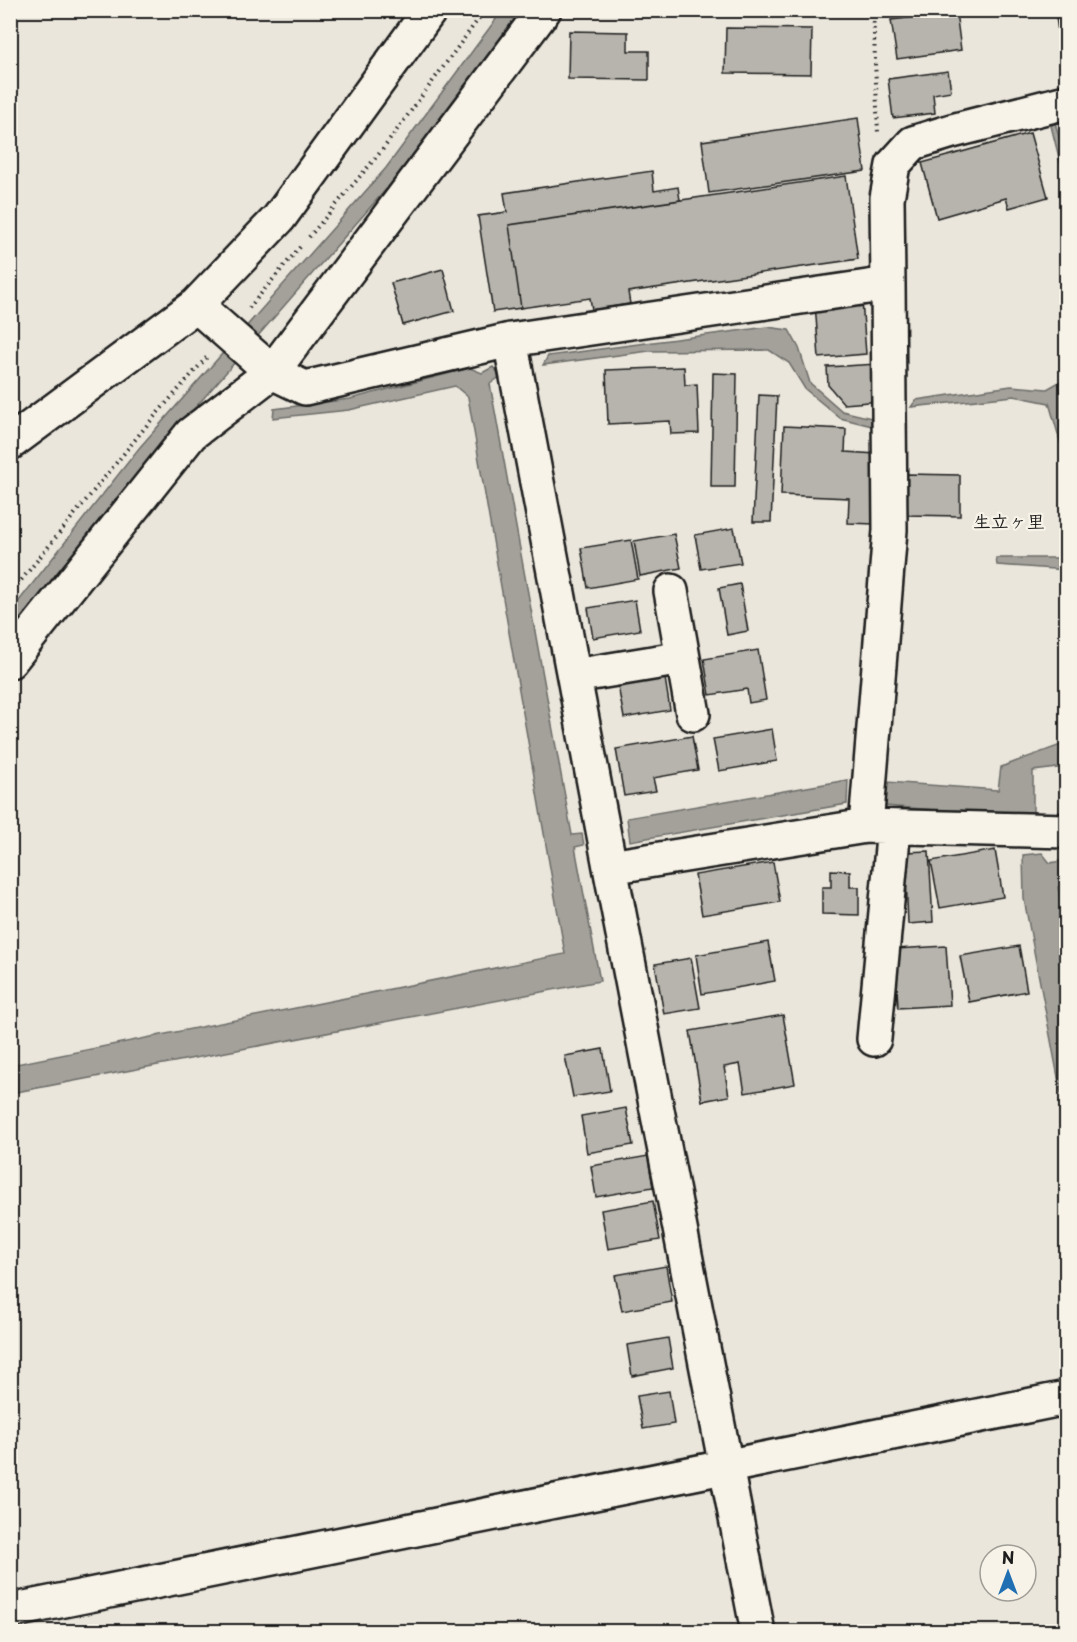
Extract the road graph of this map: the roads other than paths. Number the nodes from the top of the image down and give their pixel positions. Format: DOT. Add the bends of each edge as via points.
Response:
graph roads {
  1 [pos="430,10"];
  2 [pos="544,10"];
  3 [pos="1066,102"];
  4 [pos="888,284"];
  5 [pos="196,305"];
  6 [pos="510,340"];
  7 [pos="264,365"];
  8 [pos="10,443"];
  9 [pos="671,591"];
  10 [pos="683,658"];
  11 [pos="10,661"];
  12 [pos="574,676"];
  13 [pos="693,714"];
  14 [pos="880,826"];
  15 [pos="1066,831"];
  16 [pos="610,867"];
  17 [pos="874,1040"];
  18 [pos="1066,1398"];
  19 [pos="726,1467"];
  20 [pos="10,1611"];
  21 [pos="758,1632"];
  1 -- 5 [label="street" via="279,218"];
  2 -- 7 [label="street"];
  3 -- 4 [label="street" via="913,143 893,165 887,198"];
  4 -- 6 [label="street"];
  4 -- 14 [label="street" via="890,530"];
  5 -- 7 [label="street"];
  5 -- 8 [label="street"];
  6 -- 7 [label="street" via="305,388"];
  6 -- 12 [label="street"];
  7 -- 11 [label="street" via="191,434"];
  9 -- 10 [label="street"];
  10 -- 12 [label="street"];
  10 -- 13 [label="street"];
  12 -- 16 [label="street"];
  14 -- 15 [label="street"];
  14 -- 16 [label="street"];
  14 -- 17 [label="street"];
  16 -- 19 [label="street"];
  18 -- 19 [label="street"];
  19 -- 20 [label="street"];
  19 -- 21 [label="street"];
}
